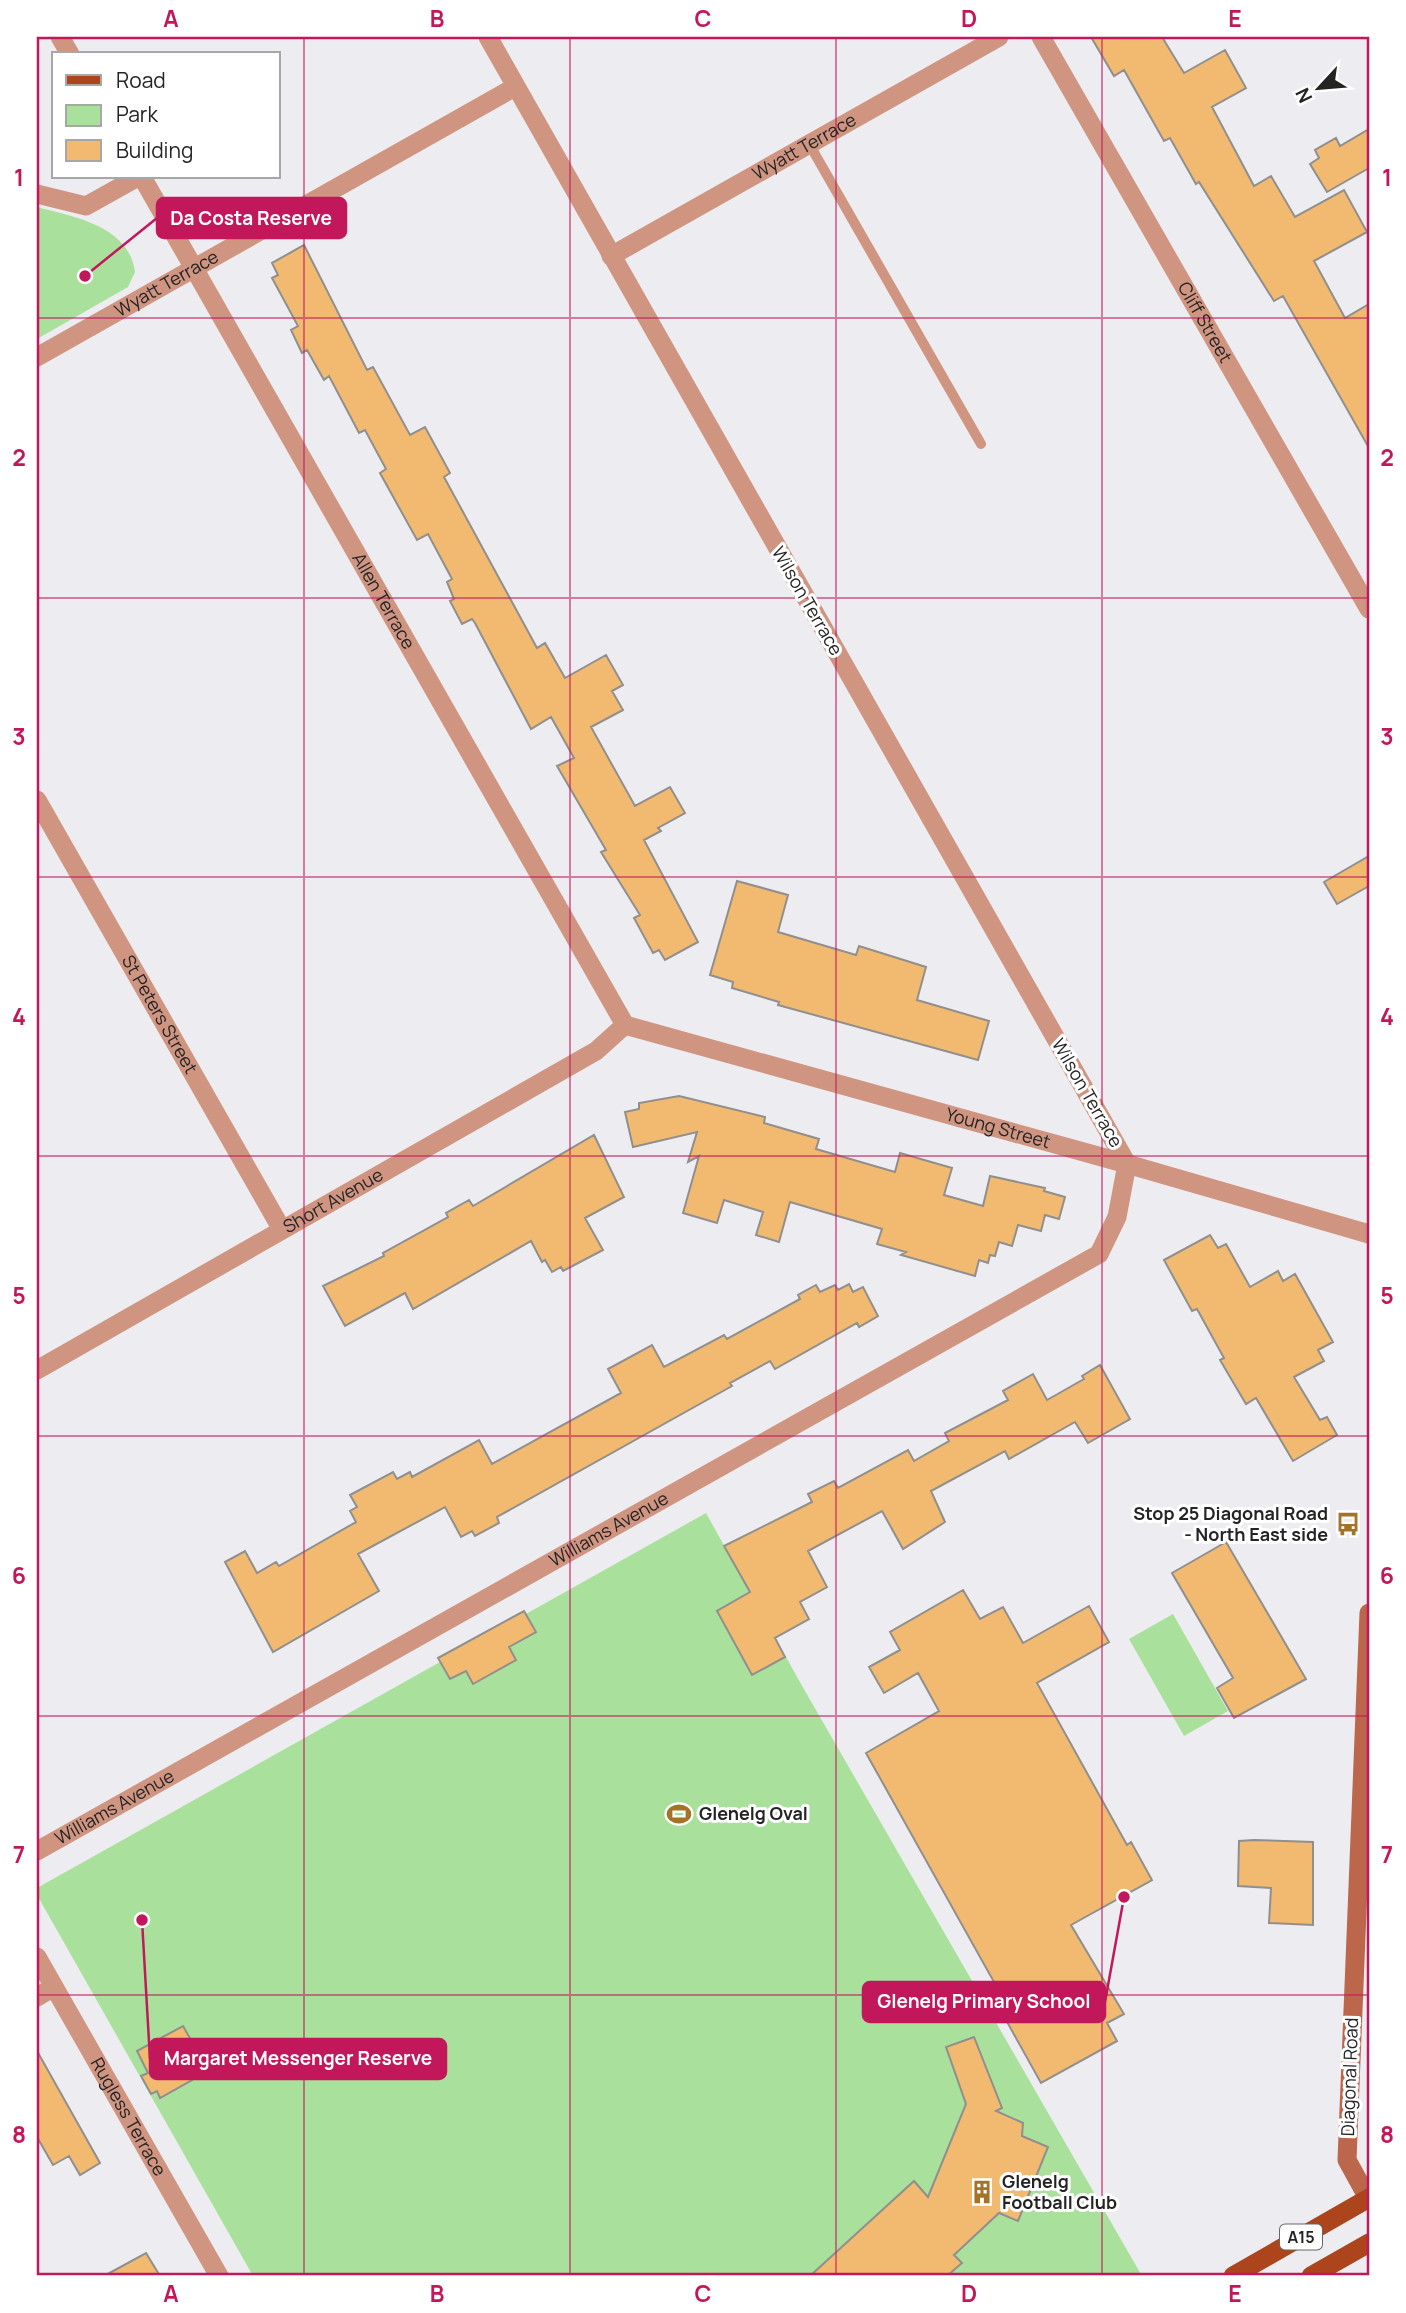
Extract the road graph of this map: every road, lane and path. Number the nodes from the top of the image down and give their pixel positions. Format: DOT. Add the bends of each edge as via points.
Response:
graph roads {
  1 [pos="60,37"];
  2 [pos="488,37"];
  3 [pos="999,37"];
  4 [pos="1041,37"];
  5 [pos="70,52"];
  6 [pos="516,87"];
  7 [pos="808,142"];
  8 [pos="138,178"];
  9 [pos="141,178"];
  10 [pos="37,194"];
  11 [pos="611,256"];
  12 [pos="195,269"];
  13 [pos="37,357"];
  14 [pos="981,444"];
  15 [pos="1369,609"];
  16 [pos="37,800"];
  17 [pos="625,1025"];
  18 [pos="1127,1164"];
  19 [pos="281,1228"];
  20 [pos="1369,1234"];
  21 [pos="37,1370"];
  22 [pos="1369,1613"];
  23 [pos="37,1851"];
  24 [pos="37,1957"];
  25 [pos="45,1992"];
  26 [pos="1369,2199"];
  27 [pos="1369,2244"];
  28 [pos="219,2276"];
  29 [pos="1233,2276"];
  30 [pos="1311,2276"];
  1 -- 5 [label="street"];
  2 -- 6 [label="street, Wilson Terrace"];
  3 -- 7 [label="street, Wyatt Terrace"];
  4 -- 15 [label="street, Cliff Street"];
  6 -- 11 [label="street, Wilson Terrace"];
  6 -- 12 [label="street, Wyatt Terrace"];
  7 -- 11 [label="street, Wyatt Terrace"];
  7 -- 14 [label="lane"];
  8 -- 10 [label="street" via="86,206"];
  9 -- 12 [label="street, Allen Terrace"];
  11 -- 18 [label="street, Wilson Terrace"];
  12 -- 13 [label="street, Wyatt Terrace"];
  12 -- 17 [label="street, Allen Terrace"];
  16 -- 19 [label="street, St Peters Street"];
  17 -- 18 [label="street, Young Street"];
  17 -- 19 [label="street, Short Avenue" via="596,1051"];
  18 -- 20 [label="street, Young Street"];
  18 -- 23 [label="street, Williams Avenue" via="1117,1217 1099,1254"];
  19 -- 21 [label="street, Short Avenue"];
  22 -- 26 [label="main road, Diagonal Road" via="1347,2160"];
  24 -- 25 [label="street, Rugless Terrace"];
  25 -- 28 [label="street, Rugless Terrace"];
  26 -- 29 [label="main road, A15"];
  27 -- 30 [label="main road, A15"];
}
